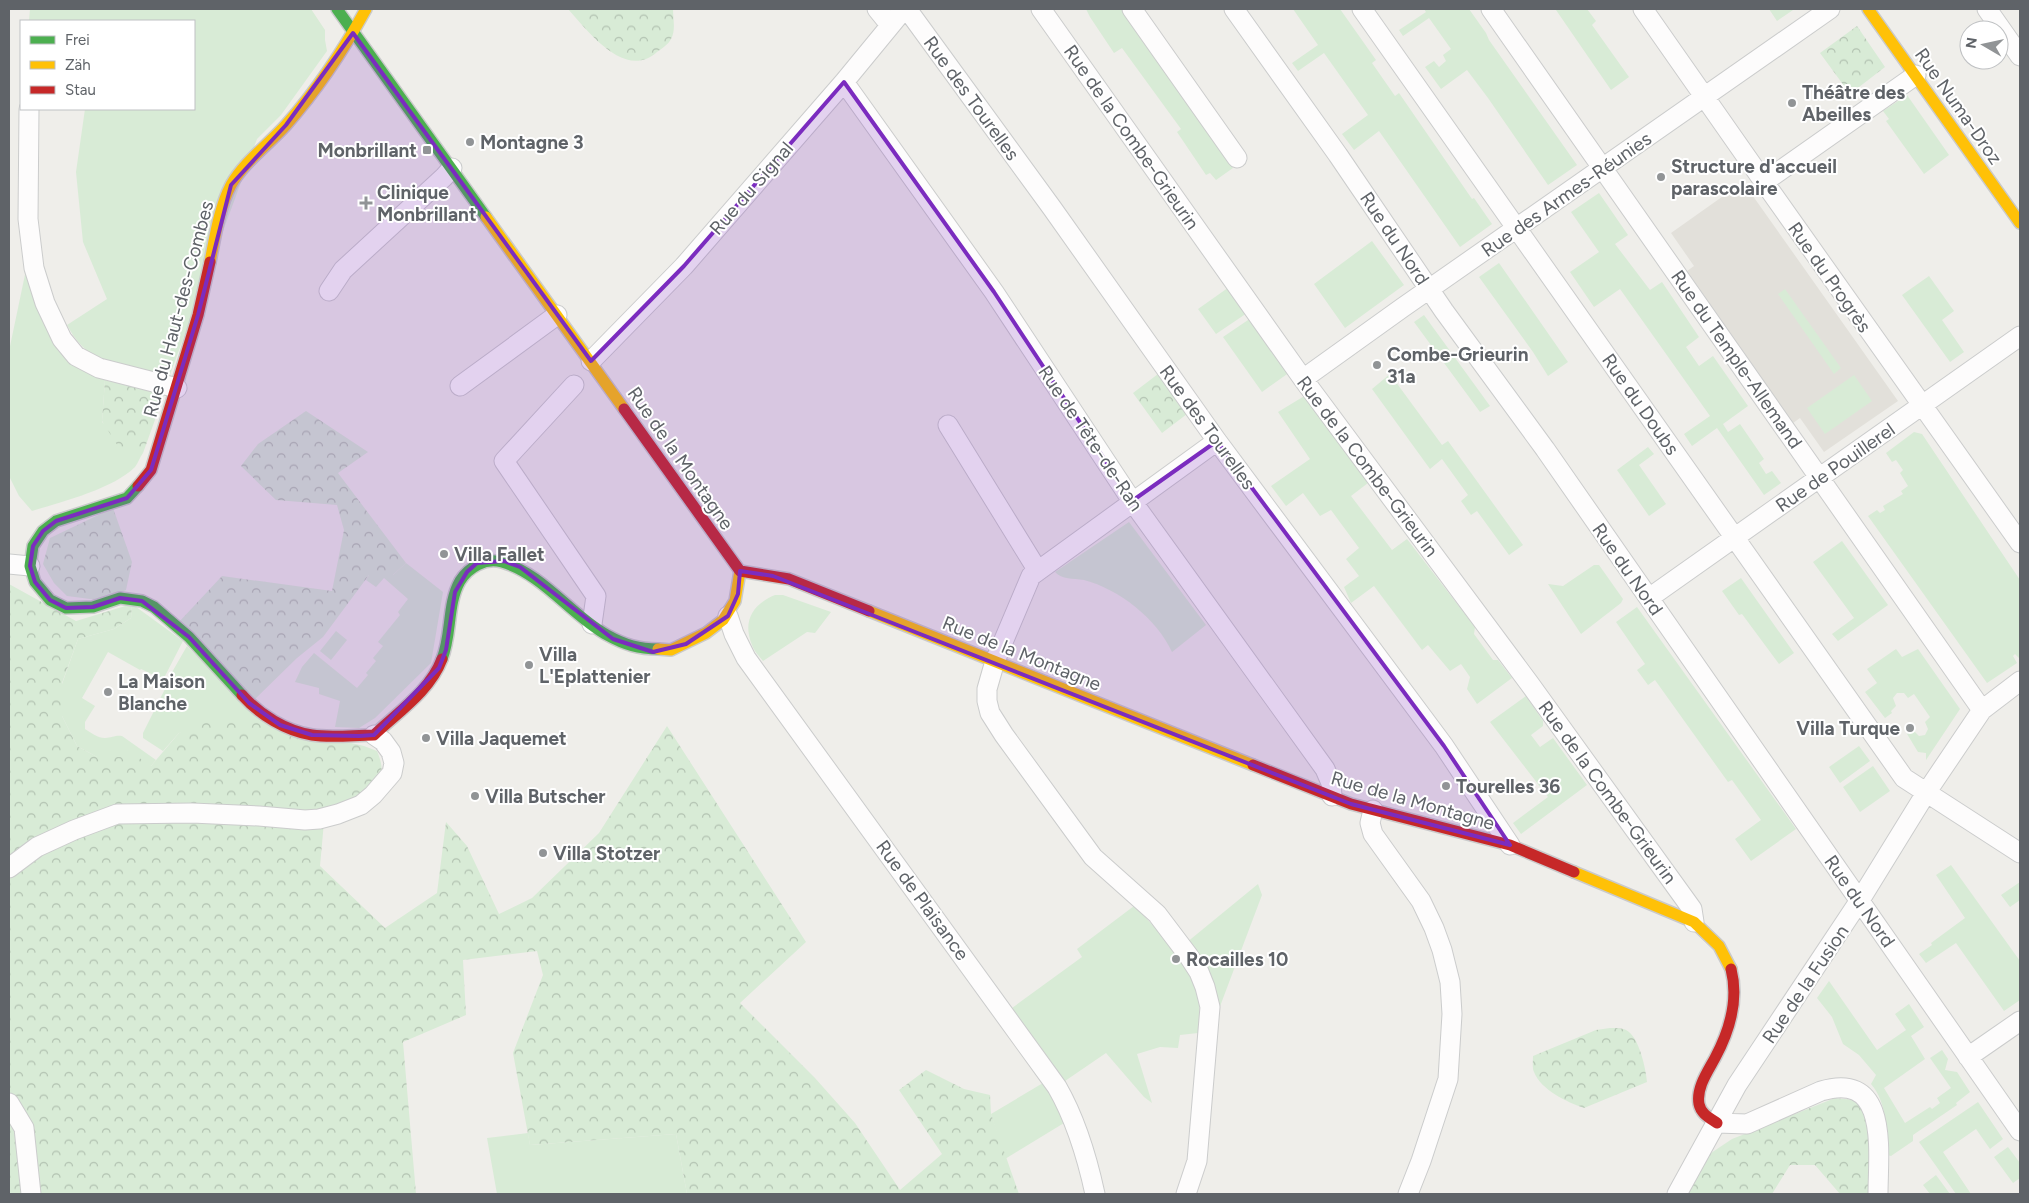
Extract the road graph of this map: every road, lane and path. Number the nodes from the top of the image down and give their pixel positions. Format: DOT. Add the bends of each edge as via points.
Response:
graph roads {
  1 [pos="337,9"];
  2 [pos="366,9"];
  3 [pos="877,9"];
  4 [pos="906,9"];
  5 [pos="1041,9"];
  6 [pos="1132,9"];
  7 [pos="1234,9"];
  8 [pos="1362,9"];
  9 [pos="1491,9"];
  10 [pos="1643,9"];
  11 [pos="1830,9"];
  12 [pos="1868,9"];
  13 [pos="1987,9"];
  14 [pos="890,26"];
  15 [pos="353,33"];
  16 [pos="2020,56"];
  17 [pos="1916,76"];
  18 [pos="844,82"];
  19 [pos="1704,96"];
  20 [pos="29,110"];
  21 [pos="1237,158"];
  22 [pos="452,168"];
  23 [pos="1602,169"];
  24 [pos="1764,182"];
  25 [pos="2020,223"];
  26 [pos="1518,228"];
  27 [pos="1429,289"];
  28 [pos="329,291"];
  29 [pos="557,315"];
  30 [pos="2020,336"];
  31 [pos="591,361"];
  32 [pos="1303,380"];
  33 [pos="574,385"];
  34 [pos="460,386"];
  35 [pos="177,388"];
  36 [pos="1922,406"];
  37 [pos="948,425"];
  38 [pos="1217,442"];
  39 [pos="1819,477"];
  40 [pos="1132,501"];
  41 [pos="1733,538"];
  42 [pos="2020,543"];
  43 [pos="9,564"];
  44 [pos="30,566"];
  45 [pos="740,571"];
  46 [pos="1038,571"];
  47 [pos="1649,598"];
  48 [pos="728,616"];
  49 [pos="592,624"];
  50 [pos="995,660"];
  51 [pos="2020,681"];
  52 [pos="1982,710"];
  53 [pos="374,735"];
  54 [pos="1926,793"];
  55 [pos="1332,796"];
  56 [pos="1373,810"];
  57 [pos="1510,845"];
  58 [pos="2020,853"];
  59 [pos="9,868"];
  60 [pos="1860,900"];
  61 [pos="1694,922"];
  62 [pos="2020,1021"];
  63 [pos="1968,1057"];
  64 [pos="9,1103"];
  65 [pos="1717,1123"];
  66 [pos="2020,1131"];
  67 [pos="31,1194"];
  68 [pos="1095,1194"];
  69 [pos="1186,1194"];
  70 [pos="1408,1194"];
  71 [pos="1677,1194"];
  72 [pos="1878,1194"];
  1 -- 15 [label="street, Rue de la Montagne"];
  2 -- 15 [label="street, Rue du Haut-des-Combes"];
  3 -- 14 [label="street"];
  4 -- 14 [label="street, Rue du Signal"];
  4 -- 38 [label="street, Rue des Tourelles" via="1058,216"];
  5 -- 32 [label="street, Rue de la Combe-Grieurin"];
  6 -- 21 [label="street"];
  7 -- 27 [label="street, Rue du Nord"];
  8 -- 26 [label="street, Rue du Doubs"];
  9 -- 23 [label="street, Rue du Temple-Allemand"];
  10 -- 19 [label="street, Rue du Progrès"];
  11 -- 19 [label="street, Rue des Armes-Réunies"];
  12 -- 17 [label="street, Rue Numa-Droz"];
  13 -- 16 [label="street"];
  14 -- 18 [label="street, Rue du Signal"];
  15 -- 22 [label="street, Rue de la Montagne"];
  15 -- 35 [label="street, Rue du Haut-des-Combes" via="292,118 231,185 222,207 201,306"];
  17 -- 24 [label="street"];
  17 -- 25 [label="street, Rue Numa-Droz"];
  18 -- 31 [label="street, Rue du Signal" via="684,266"];
  18 -- 40 [label="street, Rue de Tête-de-Ran" via="994,292"];
  19 -- 23 [label="street, Rue des Armes-Réunies"];
  19 -- 24 [label="street, Rue du Progrès"];
  20 -- 35 [label="street" via="28,219 34,268 45,303 62,339 76,356 98,368"];
  22 -- 28 [label="street" via="343,270"];
  22 -- 29 [label="street, Rue de la Montagne"];
  23 -- 26 [label="street, Rue des Armes-Réunies"];
  23 -- 39 [label="street, Rue du Temple-Allemand"];
  24 -- 36 [label="street, Rue du Progrès"];
  26 -- 27 [label="street, Rue des Armes-Réunies"];
  26 -- 41 [label="street, Rue du Doubs"];
  27 -- 32 [label="street, Rue des Armes-Réunies"];
  27 -- 47 [label="street, Rue du Nord"];
  29 -- 31 [label="street, Rue de la Montagne"];
  29 -- 34 [label="street"];
  30 -- 36 [label="street, Rue de Pouillerel"];
  31 -- 45 [label="street, Rue de la Montagne"];
  32 -- 61 [label="street, Rue de la Combe-Grieurin" via="1598,777 1692,909"];
  33 -- 49 [label="street" via="504,461 596,596"];
  35 -- 44 [label="street, Rue du Haut-des-Combes" via="151,470 127,498 56,521 43,531 33,546"];
  36 -- 39 [label="street, Rue de Pouillerel"];
  36 -- 42 [label="street, Rue du Progrès"];
  37 -- 46 [label="street"];
  38 -- 40 [label="street"];
  38 -- 57 [label="street, Rue des Tourelles" via="1444,746"];
  39 -- 41 [label="street, Rue de Pouillerel"];
  39 -- 52 [label="street, Rue du Temple-Allemand"];
  40 -- 46 [label="street"];
  40 -- 55 [label="street, Rue de Tête-de-Ran" via="1325,769"];
  41 -- 47 [label="street, Rue de Pouillerel"];
  41 -- 54 [label="street, Rue du Doubs" via="1904,778"];
  43 -- 44 [label="street"];
  44 -- 53 [label="street" via="34,582 50,600 66,608 93,607 120,598 142,601 154,607 189,637 249,703 280,725 312,735"];
  45 -- 48 [label="street" via="738,594"];
  45 -- 50 [label="street, Rue de la Montagne" via="789,579"];
  46 -- 50 [label="street" via="1031,576"];
  47 -- 60 [label="street, Rue du Nord"];
  48 -- 49 [label="street" via="701,637 671,650 653,652 613,639"];
  48 -- 68 [label="street, Rue de Plaisance" via="746,658 1057,1087 1077,1128"];
  49 -- 53 [label="street" via="520,567 504,562 477,563 466,572 456,592 446,650 439,668"];
  50 -- 55 [label="street, Rue de la Montagne"];
  50 -- 69 [label="street" via="987,690 990,713 1093,856 1157,914 1188,955 1205,987 1210,1016 1197,1160"];
  51 -- 52 [label="street, Rue de la Fusion"];
  52 -- 54 [label="street, Rue de la Fusion"];
  53 -- 59 [label="street" via="391,752 392,774 361,805 338,814 305,820 200,813 117,814 37,847"];
  54 -- 58 [label="street, Rue du Doubs"];
  54 -- 60 [label="street, Rue de la Fusion"];
  55 -- 56 [label="street, Rue de la Montagne"];
  56 -- 57 [label="street, Rue de la Montagne"];
  56 -- 70 [label="street" via="1370,823 1373,834 1420,901 1434,928 1450,982 1452,1014 1448,1079"];
  57 -- 61 [label="street, Rue de la Montagne"];
  60 -- 63 [label="street, Rue du Nord"];
  60 -- 65 [label="street, Rue de la Fusion" via="1738,1085"];
  61 -- 65 [label="street, Rue de la Montagne" via="1726,956 1735,984 1735,1006 1730,1027 1698,1098 1702,1112"];
  62 -- 63 [label="street"];
  63 -- 66 [label="street, Rue du Nord"];
  64 -- 67 [label="street" via="24,1128"];
  65 -- 71 [label="street, Rue de la Fusion"];
  65 -- 72 [label="street" via="1747,1124 1833,1088 1861,1094 1874,1109 1877,1126"];
}
